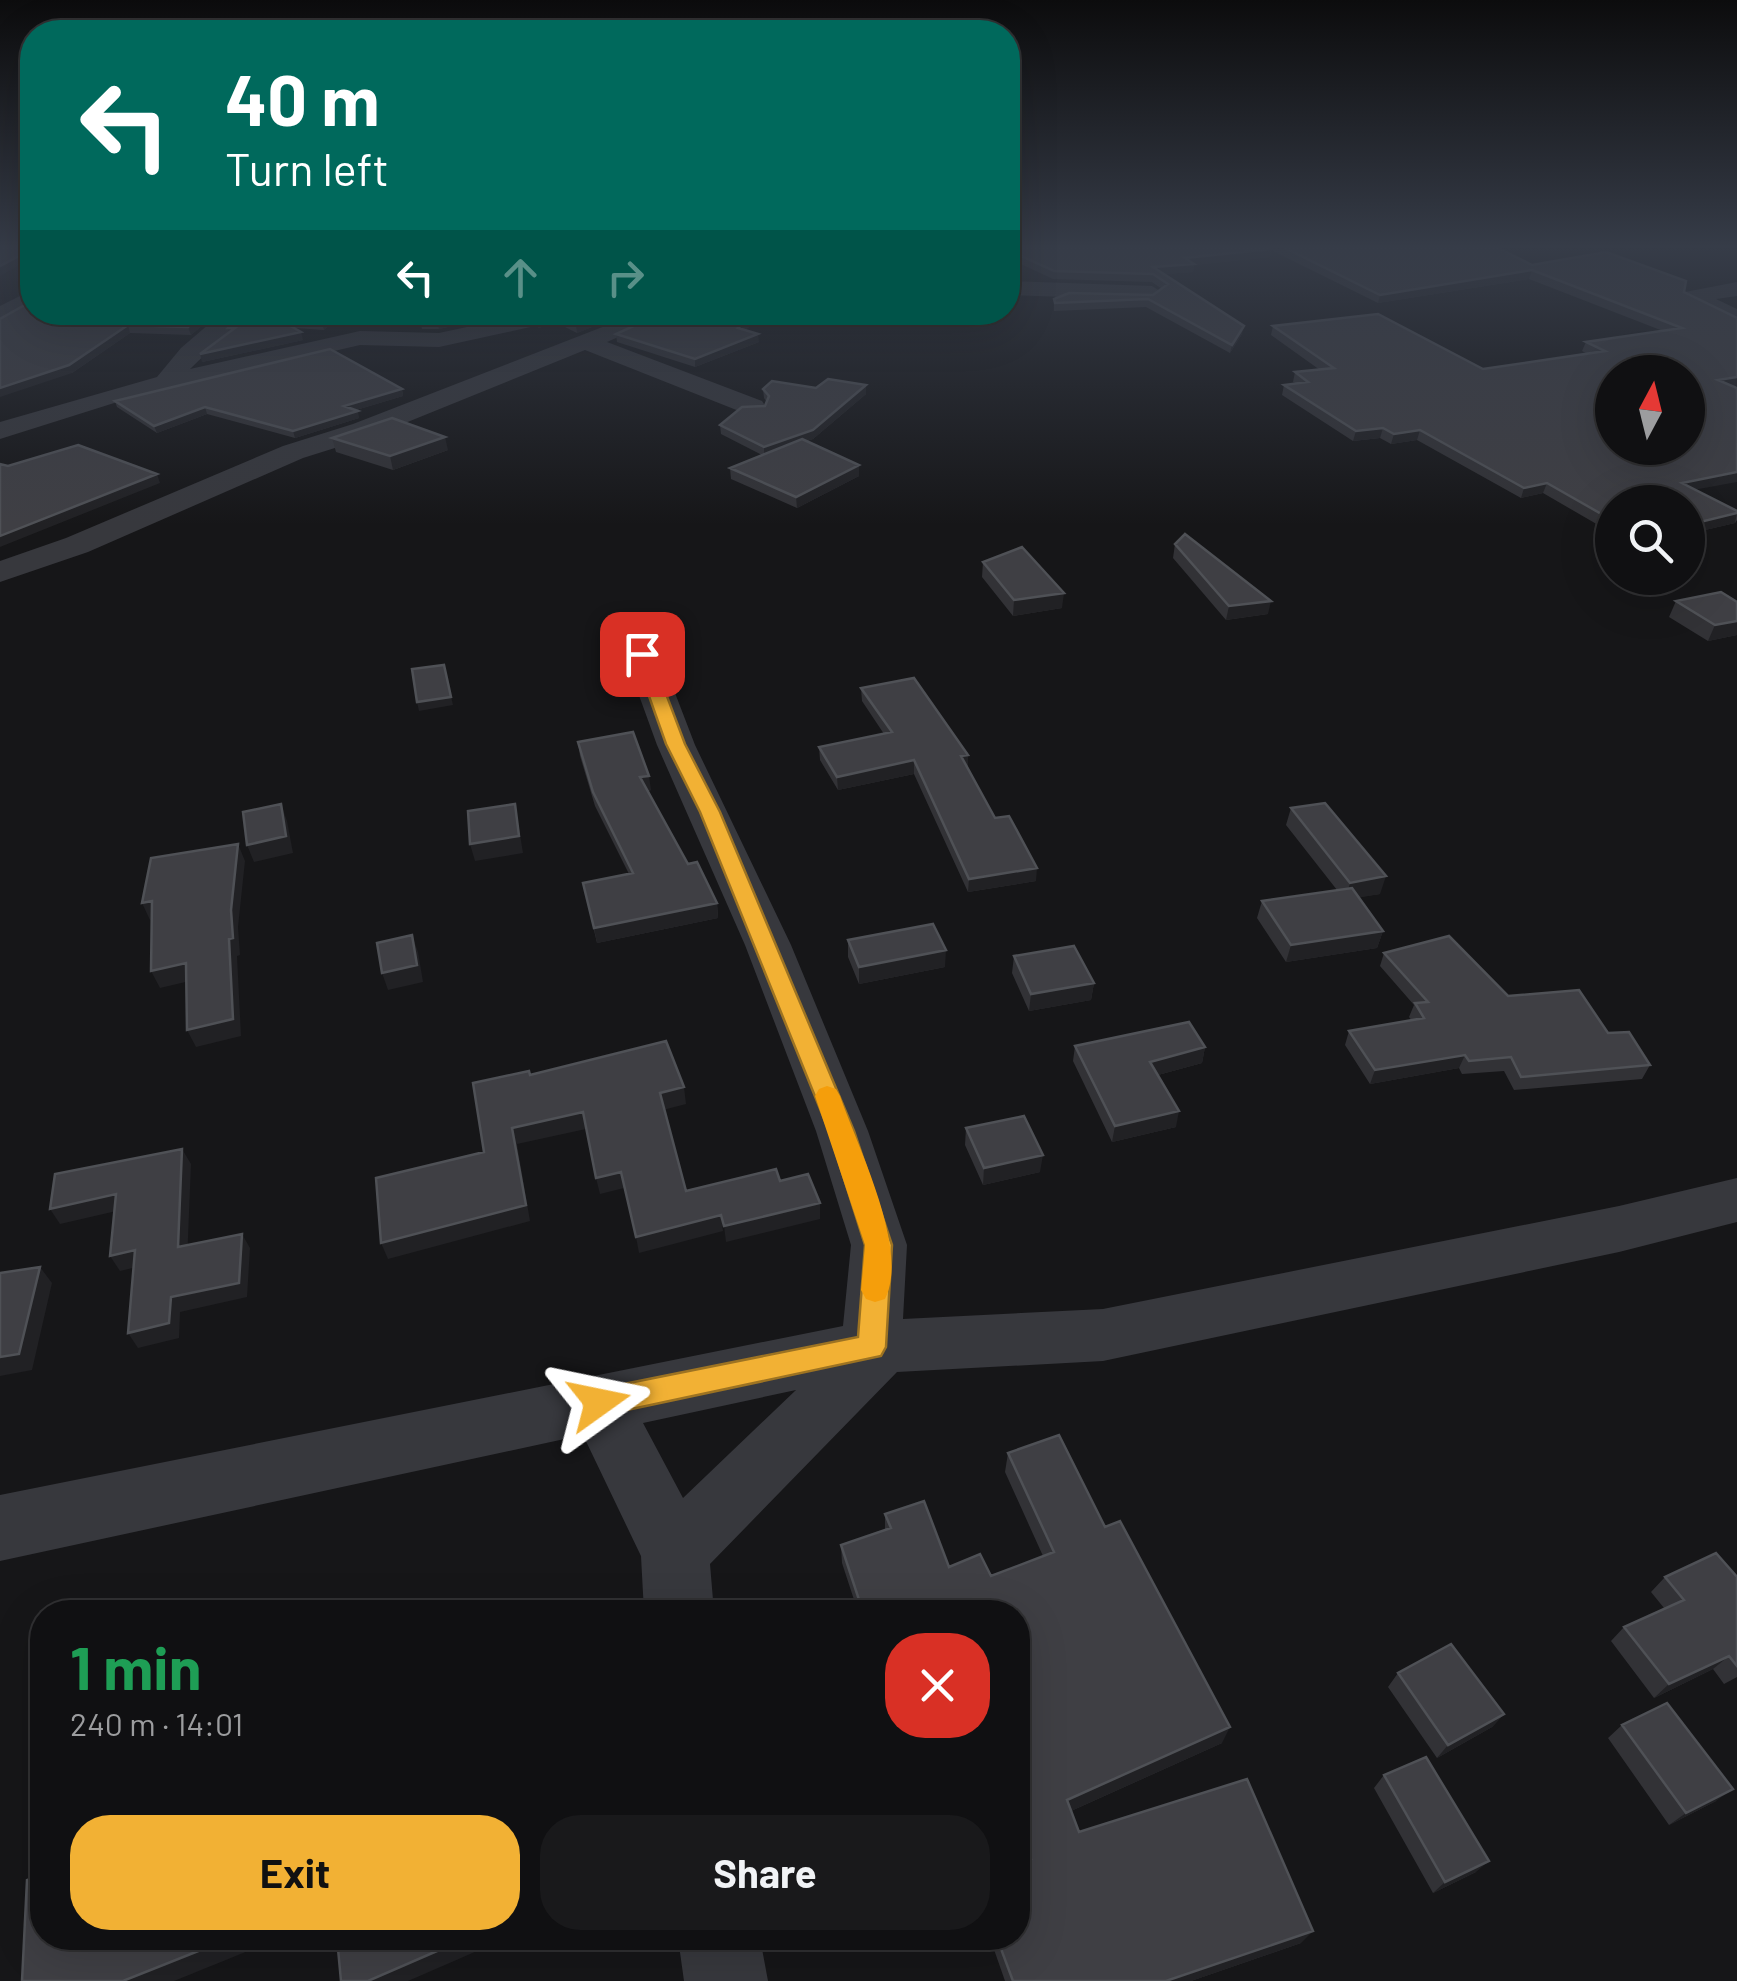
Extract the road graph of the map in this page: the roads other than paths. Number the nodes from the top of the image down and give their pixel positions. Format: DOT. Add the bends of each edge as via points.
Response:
graph roads {
  1 [pos="204,340"];
  2 [pos="349,340"];
  3 [pos="577,340"];
  4 [pos="590,340"];
  5 [pos="583,343"];
  6 [pos="166,383"];
  7 [pos="753,407"];
  8 [pos="0,431"];
  9 [pos="0,572"];
  10 [pos="642,654"];
  11 [pos="1737,1200"];
  12 [pos="877,1346"];
  13 [pos="599,1402"];
  14 [pos="0,1528"];
  15 [pos="677,1582"];
  16 [pos="721,1950"];
  17 [pos="726,1981"];
  1 -- 6 [label="street"];
  2 -- 6 [label="street"];
  3 -- 5 [label="street"];
  4 -- 5 [label="street"];
  5 -- 7 [label="street"];
  5 -- 9 [label="street"];
  6 -- 8 [label="street"];
  10 -- 12 [label="street" via="842,1131 878,1245"];
  11 -- 12 [label="street" via="1103,1335"];
  12 -- 13 [label="street"];
  12 -- 15 [label="street"];
  13 -- 14 [label="street"];
  13 -- 15 [label="street"];
  16 -- 17 [label="street"];
}
